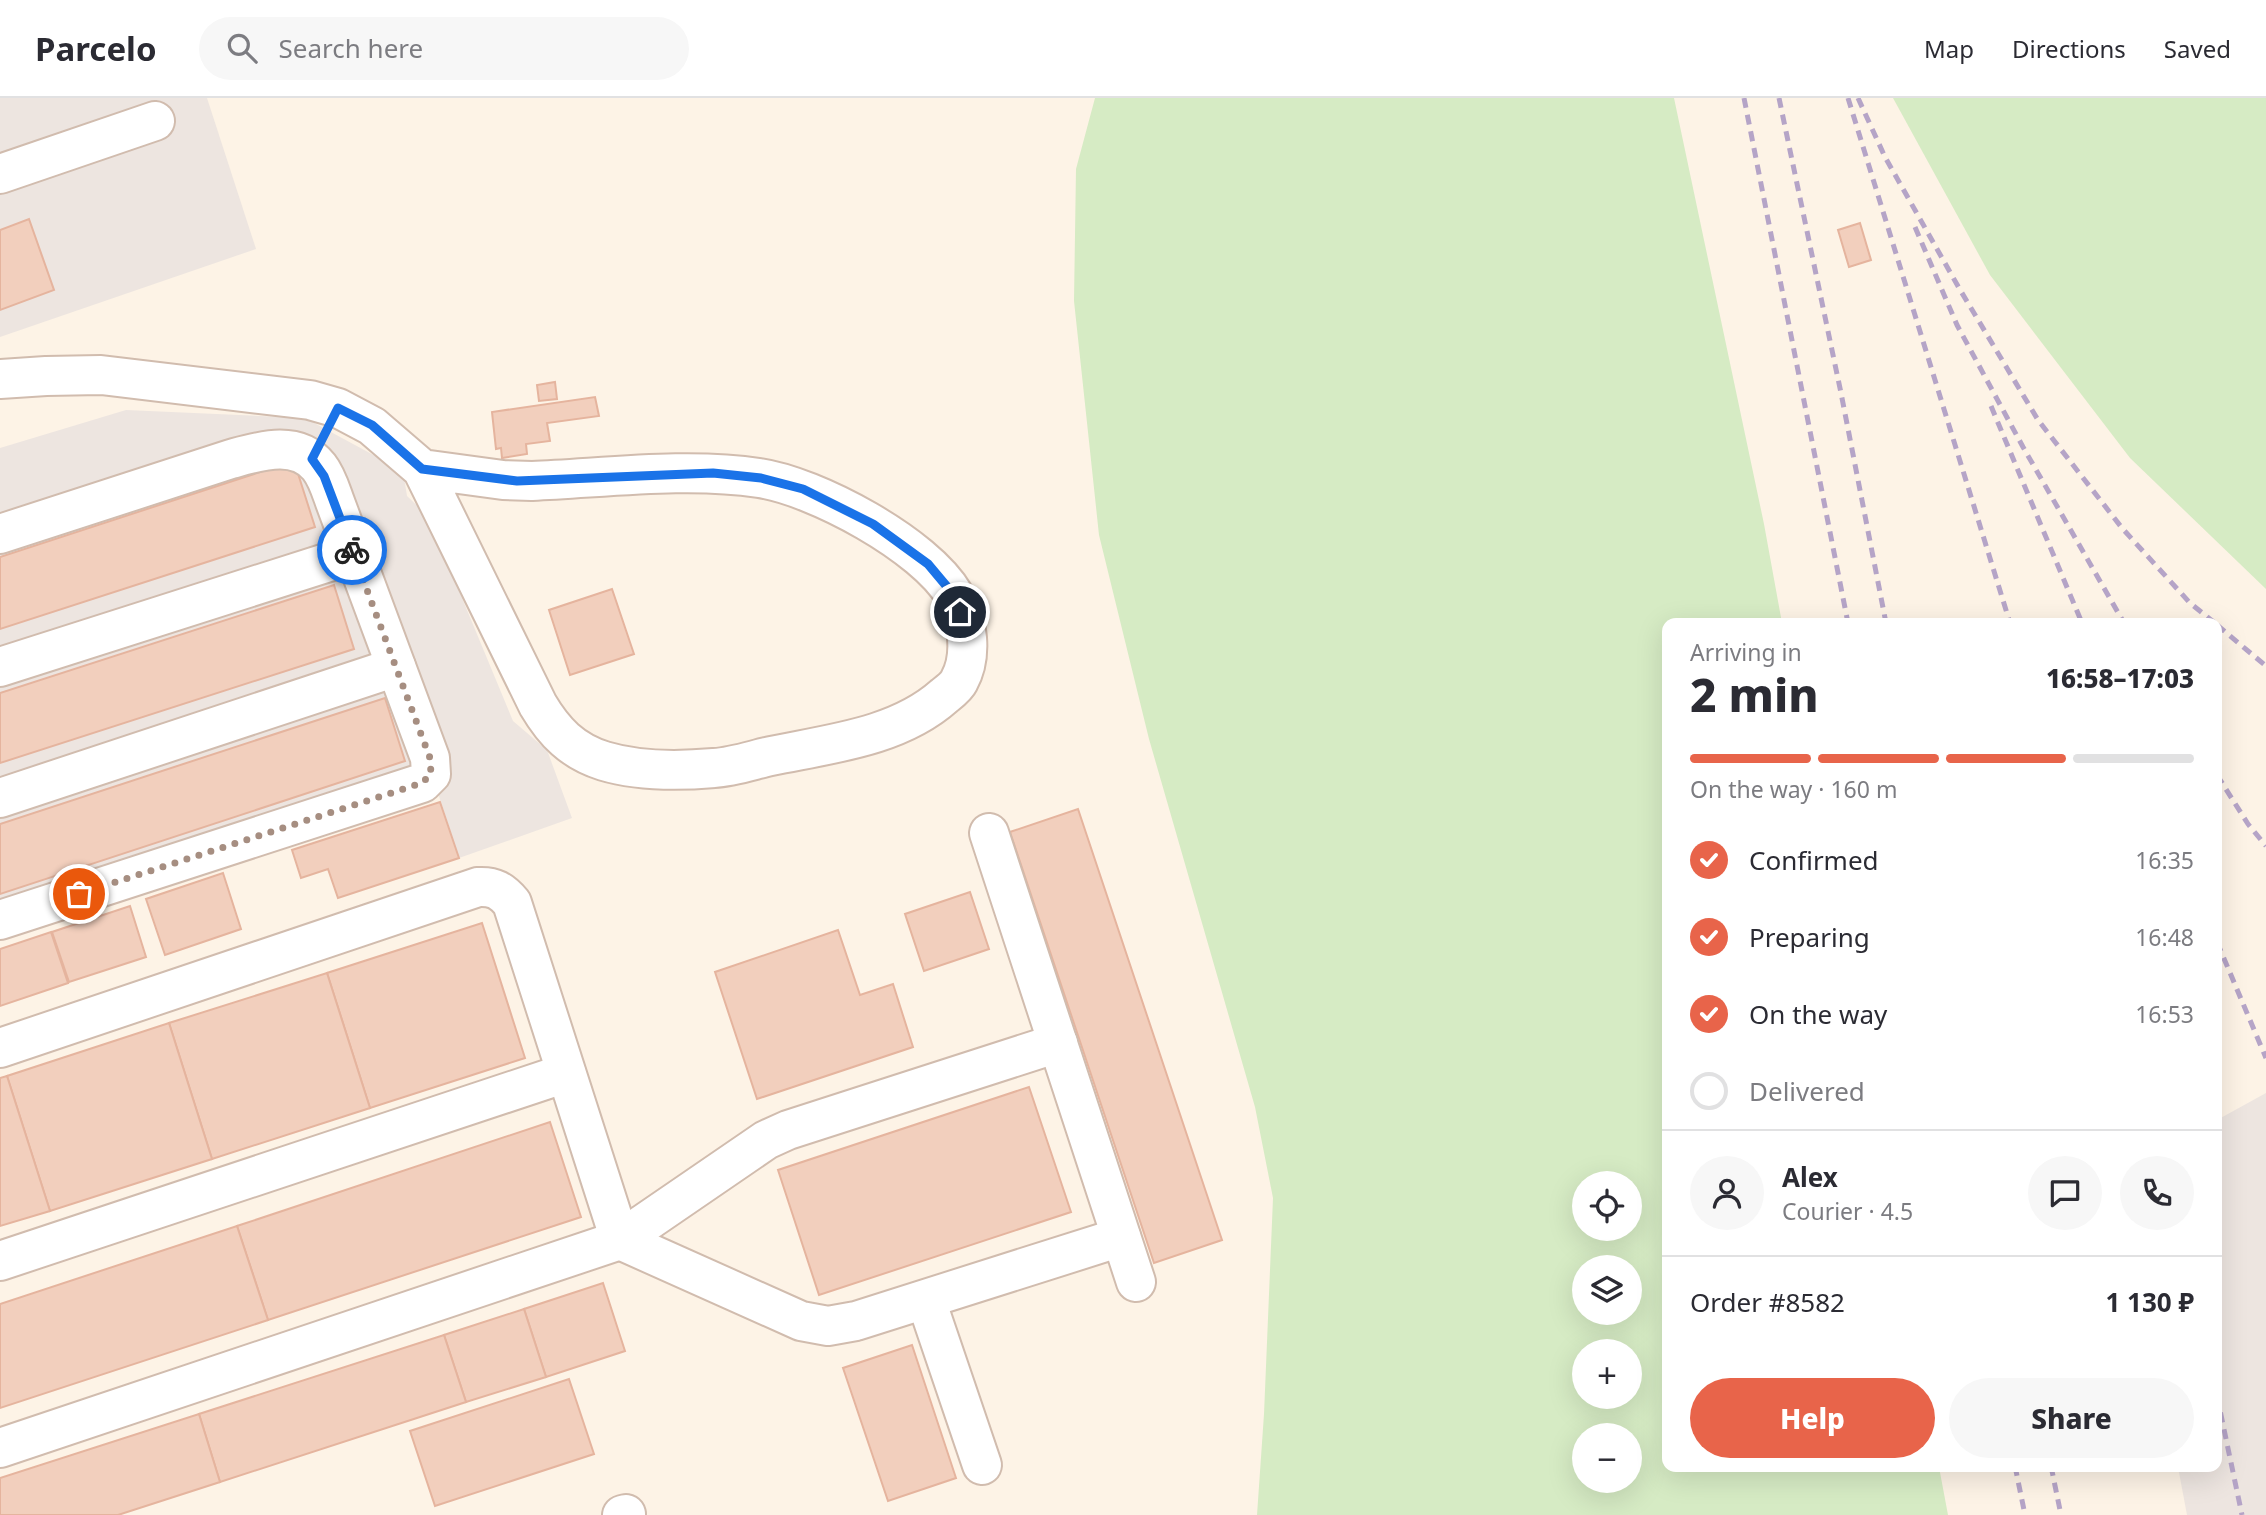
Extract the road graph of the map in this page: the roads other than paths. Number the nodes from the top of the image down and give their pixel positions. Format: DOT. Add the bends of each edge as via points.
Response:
graph roads {
  1 [pos="155,121"];
  2 [pos="0,174"];
  3 [pos="0,379"];
  4 [pos="338,408"];
  5 [pos="312,459"];
  6 [pos="422,469"];
  7 [pos="0,534"];
  8 [pos="354,554"];
  9 [pos="0,667"];
  10 [pos="396,667"];
  11 [pos="0,798"];
  12 [pos="989,833"];
  13 [pos="0,920"];
  14 [pos="1058,1043"];
  15 [pos="0,1048"];
  16 [pos="566,1073"];
  17 [pos="1121,1237"];
  18 [pos="620,1240"];
  19 [pos="0,1261"];
  20 [pos="1136,1282"];
  21 [pos="926,1300"];
  22 [pos="0,1448"];
  23 [pos="982,1465"];
  1 -- 2 [label="lane"];
  3 -- 4 [label="lane" via="101,375 310,400"];
  4 -- 5 [label="lane"];
  4 -- 6 [label="lane" via="372,425"];
  5 -- 7 [label="lane" via="291,450 264,450"];
  5 -- 8 [label="lane" via="324,476"];
  6 -- 6 [label="lane" via="552,729 574,748 605,761 647,768 716,768 845,741 915,716 958,684 967,658 966,629 954,595 928,564 873,524 803,489 713,473 532,481"];
  8 -- 9 [label="lane"];
  8 -- 10 [label="lane"];
  10 -- 11 [label="lane"];
  10 -- 13 [label="lane" via="430,758 431,774 422,783"];
  12 -- 14 [label="lane"];
  14 -- 17 [label="lane"];
  14 -- 18 [label="lane" via="788,1130 766,1140"];
  15 -- 16 [label="lane" via="478,887 490,887 503,892 512,903"];
  16 -- 18 [label="lane"];
  16 -- 19 [label="lane"];
  17 -- 20 [label="lane"];
  17 -- 21 [label="lane"];
  18 -- 21 [label="lane" via="801,1321 828,1326"];
  18 -- 22 [label="lane"];
  21 -- 23 [label="lane"];
}
